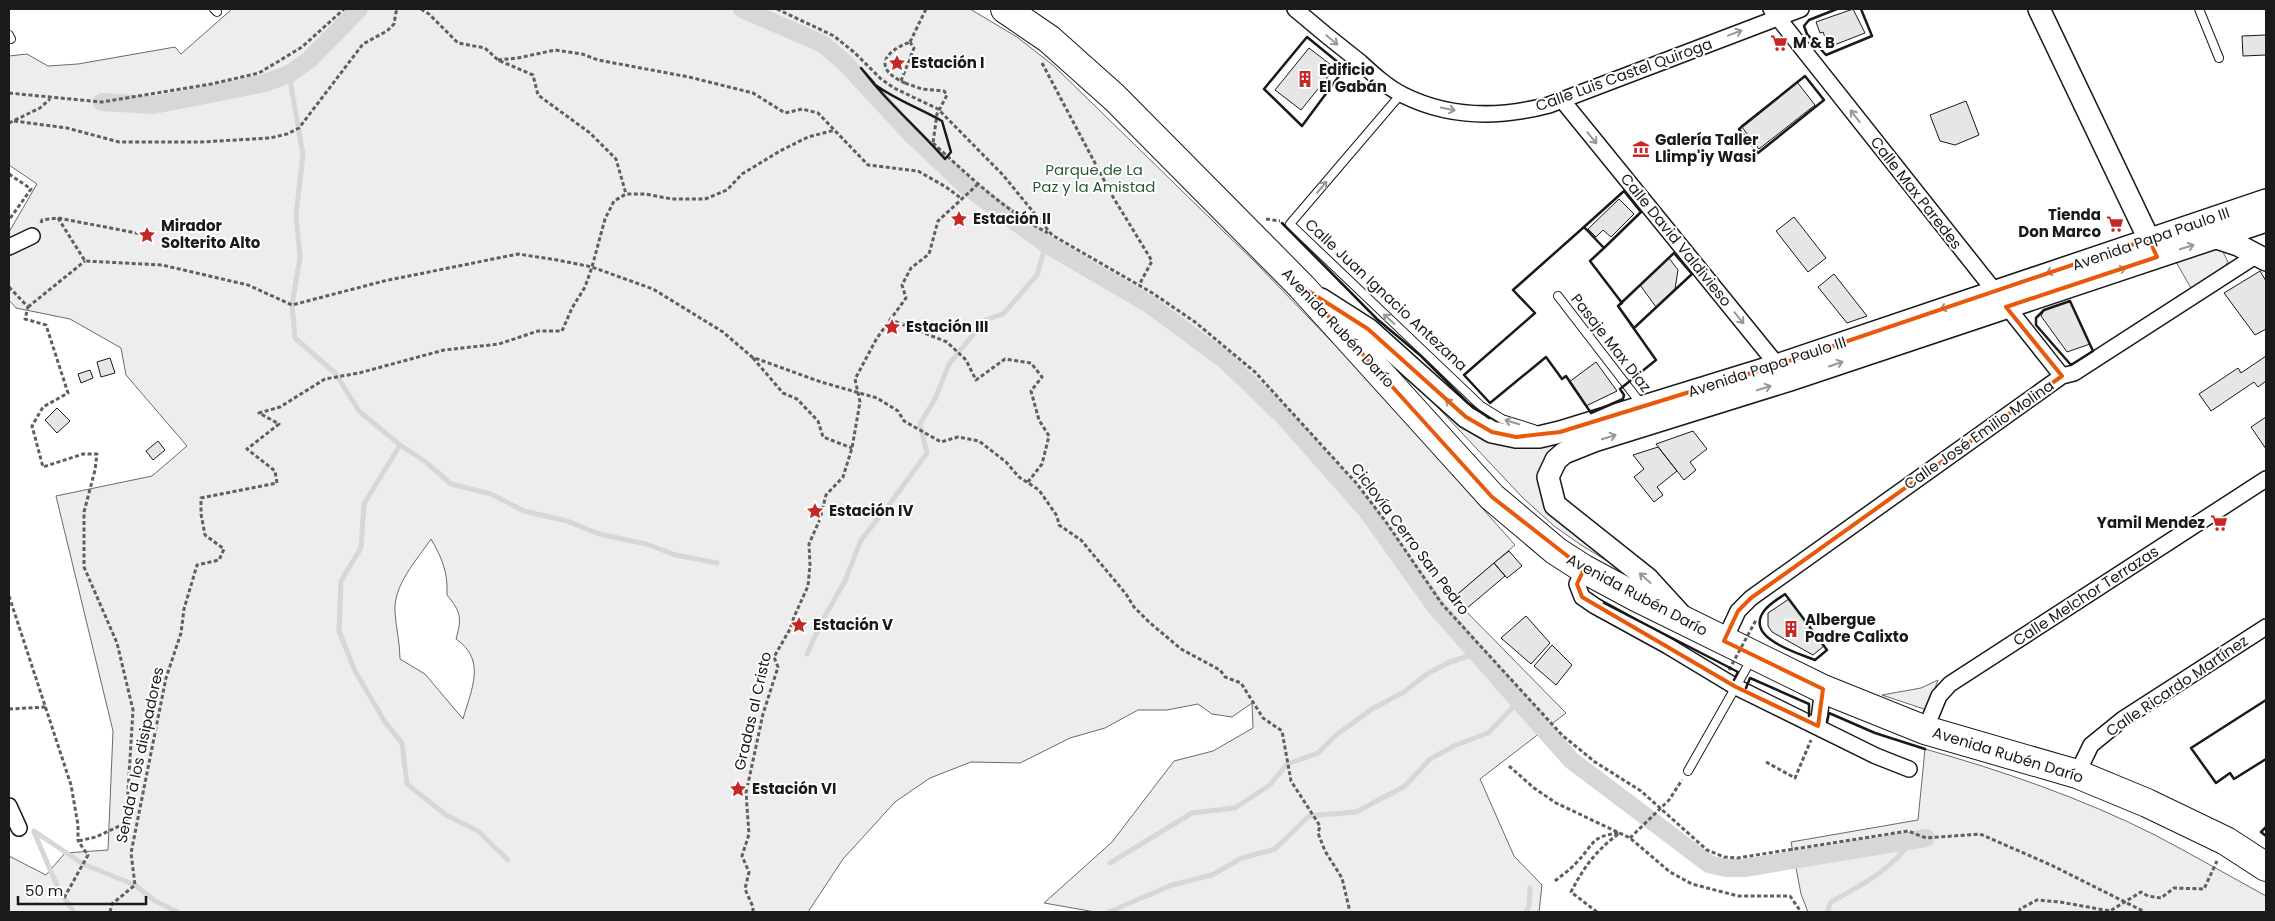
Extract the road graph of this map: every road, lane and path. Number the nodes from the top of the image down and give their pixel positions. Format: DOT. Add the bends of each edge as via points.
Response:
graph roads {
  1 [pos="344,9"];
  2 [pos="399,9"];
  3 [pos="421,9"];
  4 [pos="778,9"];
  5 [pos="926,9"];
  6 [pos="1005,9"];
  7 [pos="1295,9"];
  8 [pos="1801,9"];
  9 [pos="2039,9"];
  10 [pos="2199,9"];
  11 [pos="1774,13"];
  12 [pos="1049,39"];
  13 [pos="910,42"];
  14 [pos="2219,58"];
  15 [pos="498,60"];
  16 [pos="903,82"];
  17 [pos="9,94"];
  18 [pos="1401,94"];
  19 [pos="50,98"];
  20 [pos="1562,100"];
  21 [pos="14,121"];
  22 [pos="9,123"];
  23 [pos="835,130"];
  24 [pos="9,174"];
  25 [pos="978,184"];
  26 [pos="626,194"];
  27 [pos="962,199"];
  28 [pos="2266,208"];
  29 [pos="58,218"];
  30 [pos="9,220"];
  31 [pos="147,234"];
  32 [pos="1052,235"];
  33 [pos="32,236"];
  34 [pos="2217,238"];
  35 [pos="9,247"];
  36 [pos="2153,248"];
  37 [pos="2262,258"];
  38 [pos="85,261"];
  39 [pos="592,267"];
  40 [pos="1139,285"];
  41 [pos="9,287"];
  42 [pos="1302,287"];
  43 [pos="1558,296"];
  44 [pos="2000,299"];
  45 [pos="28,307"];
  46 [pos="889,319"];
  47 [pos="752,357"];
  48 [pos="1784,372"];
  49 [pos="2062,376"];
  50 [pos="858,392"];
  51 [pos="1643,406"];
  52 [pos="1560,432"];
  53 [pos="852,448"];
  54 [pos="2266,478"];
  55 [pos="1028,482"];
  56 [pos="1584,570"];
  57 [pos="9,596"];
  58 [pos="1756,620"];
  59 [pos="1691,625"];
  60 [pos="2266,626"];
  61 [pos="1724,641"];
  62 [pos="1753,655"];
  63 [pos="1729,670"];
  64 [pos="1736,687"];
  65 [pos="1823,689"];
  66 [pos="46,707"];
  67 [pos="9,709"];
  68 [pos="1818,726"];
  69 [pos="1925,730"];
  70 [pos="1766,762"];
  71 [pos="1509,766"];
  72 [pos="1909,768"];
  73 [pos="1688,771"];
  74 [pos="2077,774"];
  75 [pos="9,806"];
  76 [pos="1660,809"];
  77 [pos="18,828"];
  78 [pos="1620,833"];
  79 [pos="1631,838"];
  80 [pos="78,841"];
  81 [pos="2226,841"];
  82 [pos="2266,867"];
  83 [pos="1554,881"];
  84 [pos="64,898"];
  85 [pos="2126,903"];
  86 [pos="110,912"];
  87 [pos="753,912"];
  88 [pos="1350,912"];
  89 [pos="1597,912"];
  90 [pos="1801,912"];
  91 [pos="2020,912"];
  92 [pos="2145,912"];
  1 -- 19 [label="path" via="302,48 259,73 102,102"];
  2 -- 21 [label="path" via="394,24 362,44 299,128 287,134 202,142 119,142 67,128"];
  3 -- 15 [label="path" via="458,43 485,48"];
  4 -- 32 [label="path, Ciclovía Cerro San Pedro" via="834,36 881,79 902,93 938,109 1003,174"];
  5 -- 13 [label="path"];
  6 -- 12 [label="highway, Avenida Rubén Darío"];
  7 -- 18 [label="street, Calle Luis Castel Quiroga, one-way"];
  8 -- 11 [label="street, Calle Luis Castel Quiroga"];
  9 -- 36 [label="main road"];
  10 -- 14 [label="lane"];
  20 -- 11 [label="street, Calle Luis Castel Quiroga, one-way"];
  44 -- 11 [label="street, Calle Max Paredes, one-way"];
  12 -- 40 [label="path" via="1037,57 1050,75 1113,197 1152,261"];
  12 -- 42 [label="highway, Avenida Rubén Darío" via="1115,98"];
  13 -- 16 [label="path" via="914,48"];
  13 -- 16 [label="path" via="888,54 886,71"];
  15 -- 23 [label="path" via="555,50 582,54 753,93 785,113 802,109 818,113"];
  15 -- 26 [label="path" via="533,75 538,95 590,133 616,159"];
  16 -- 25 [label="path, bridge" via="922,89 944,91 947,95 937,114 933,143"];
  17 -- 19 [label="path"];
  18 -- 20 [label="street, Calle Luis Castel Quiroga, one-way" via="1435,106 1485,115 1517,113"];
  52 -- 18 [label="lane, Calle Juan Ignacio Antezana, one-way" via="1538,430 1502,419 1481,406 1290,224"];
  19 -- 21 [label="path" via="40,108"];
  20 -- 48 [label="street, Calle David Valdivieso, one-way"];
  21 -- 22 [label="path"];
  23 -- 26 [label="path" via="808,137 780,151 742,174 727,190 705,199"];
  23 -- 27 [label="path" via="868,165 918,171"];
  24 -- 30 [label="path" via="30,189"];
  25 -- 27 [label="path, Gradas al Cristo"];
  25 -- 32 [label="path" via="1032,225"];
  26 -- 39 [label="path" via="614,201 605,219"];
  27 -- 46 [label="path, Gradas al Cristo" via="938,220 929,254 911,268 902,285 906,298"];
  28 -- 34 [label="main road, Avenida Papa Paulo III"];
  28 -- 36 [label="main road, Avenida Papa Paulo III"];
  29 -- 31 [label="path"];
  29 -- 33 [label="path" via="42,220"];
  29 -- 38 [label="path"];
  32 -- 40 [label="path, Ciclovía Cerro San Pedro"];
  33 -- 35 [label="street"];
  36 -- 34 [label="main road, Avenida Papa Paulo III, one-way"];
  34 -- 37 [label="main road" via="2238,244"];
  36 -- 44 [label="main road, Avenida Papa Paulo III"];
  37 -- 49 [label="street, Calle José Emilio Molina" via="2074,373"];
  38 -- 39 [label="path" via="162,265 248,285 292,306 384,281 518,254"];
  38 -- 45 [label="path"];
  39 -- 47 [label="path" via="653,289 678,303 723,332"];
  39 -- 86 [label="path, Senda a los disipadores" via="562,331 538,331 499,344 444,350 324,379 280,406 259,413 279,424 247,449 275,471 277,482 201,498 205,534 224,549 220,560 197,565 184,609 181,633 166,678 131,853 135,886 112,904"];
  40 -- 76 [label="path, Ciclovía Cerro San Pedro" via="1195,322 1255,372 1357,484 1442,604 1472,638 1562,735 1595,762 1641,791"];
  41 -- 45 [label="path"];
  52 -- 42 [label="main road, Avenida Papa Paulo III, one-way" via="1516,438 1492,432 1472,421 1368,329"];
  42 -- 56 [label="highway, Avenida Rubén Darío" via="1492,497 1530,531"];
  43 -- 51 [label="lane, Pasaje Max Diaz"];
  44 -- 48 [label="main road, Avenida Papa Paulo III"];
  44 -- 49 [label="street, Calle Max Paredes"];
  45 -- 80 [label="path" via="25,319 46,325 68,393 43,407 32,426 43,467 82,454 97,454 96,470 84,512 84,567 117,643 133,710 126,823 96,837"];
  46 -- 50 [label="path, Gradas al Cristo" via="855,379"];
  46 -- 55 [label="path" via="947,342 966,360 976,380 1005,360 1031,363 1042,376 1031,391 1039,420 1049,436 1042,464"];
  47 -- 50 [label="path"];
  47 -- 53 [label="path" via="782,393 797,399 818,421 823,437"];
  48 -- 51 [label="main road, Avenida Papa Paulo III"];
  59 -- 48 [label="main road, Avenida Papa Paulo III, one-way" via="1648,579 1555,506 1548,477 1564,453"];
  49 -- 61 [label="street, Calle José Emilio Molina" via="1750,598 1738,611"];
  50 -- 53 [label="path, Gradas al Cristo" via="860,402"];
  50 -- 55 [label="path" via="877,398 898,411 904,421 941,442 958,437 979,441"];
  51 -- 52 [label="main road, Avenida Papa Paulo III"];
  53 -- 87 [label="path, Gradas al Cristo" via="843,477 826,495 809,544 808,586 790,630 774,656 778,667 763,714 746,793 749,834 742,856 749,872 745,889"];
  54 -- 69 [label="street, Calle Melchor Terrazas" via="1950,684 1939,696"];
  55 -- 88 [label="path" via="1039,490 1060,525 1081,540 1144,617 1181,649 1220,670 1225,677 1241,683 1263,718 1282,731 1291,781 1320,826 1318,833 1342,878"];
  56 -- 59 [label="highway, Avenida Rubén Darío"];
  56 -- 64 [label="street" via="1578,584 1582,597"];
  57 -- 66 [label="path"];
  58 -- 63 [label="path, bridge"];
  59 -- 61 [label="highway, Avenida Rubén Darío"];
  60 -- 74 [label="street, Calle Ricardo Martínez" via="2117,724 2091,745"];
  61 -- 62 [label="highway, Avenida Rubén Darío"];
  62 -- 64 [label="lane"];
  62 -- 65 [label="highway, Avenida Rubén Darío"];
  64 -- 68 [label="street"];
  64 -- 73 [label="lane"];
  65 -- 68 [label="street"];
  65 -- 69 [label="highway, Avenida Rubén Darío"];
  66 -- 67 [label="path"];
  66 -- 80 [label="path" via="71,785"];
  68 -- 70 [label="path" via="1795,778"];
  68 -- 72 [label="street" via="1876,756"];
  69 -- 74 [label="highway, Avenida Rubén Darío"];
  71 -- 78 [label="path" via="1556,804"];
  73 -- 76 [label="path"];
  74 -- 81 [label="highway, Avenida Rubén Darío"];
  75 -- 77 [label="street"];
  76 -- 79 [label="path"];
  76 -- 85 [label="path, Ciclovía Cerro San Pedro" via="1707,850 1724,857 1773,853 1908,831 1926,838 1980,834"];
  78 -- 79 [label="path"];
  78 -- 83 [label="path" via="1603,835 1594,841 1576,863"];
  78 -- 89 [label="path" via="1605,843 1583,869 1571,892"];
  79 -- 90 [label="path" via="1670,872 1692,884 1738,896 1790,896"];
  80 -- 84 [label="path" via="88,855"];
  81 -- 82 [label="highway, Avenida Rubén Darío"];
  81 -- 85 [label="path" via="2204,890 2174,888 2160,898 2141,892"];
  85 -- 91 [label="path" via="2110,911 2037,900"];
  85 -- 92 [label="path, Ciclovía Cerro San Pedro"];
}
